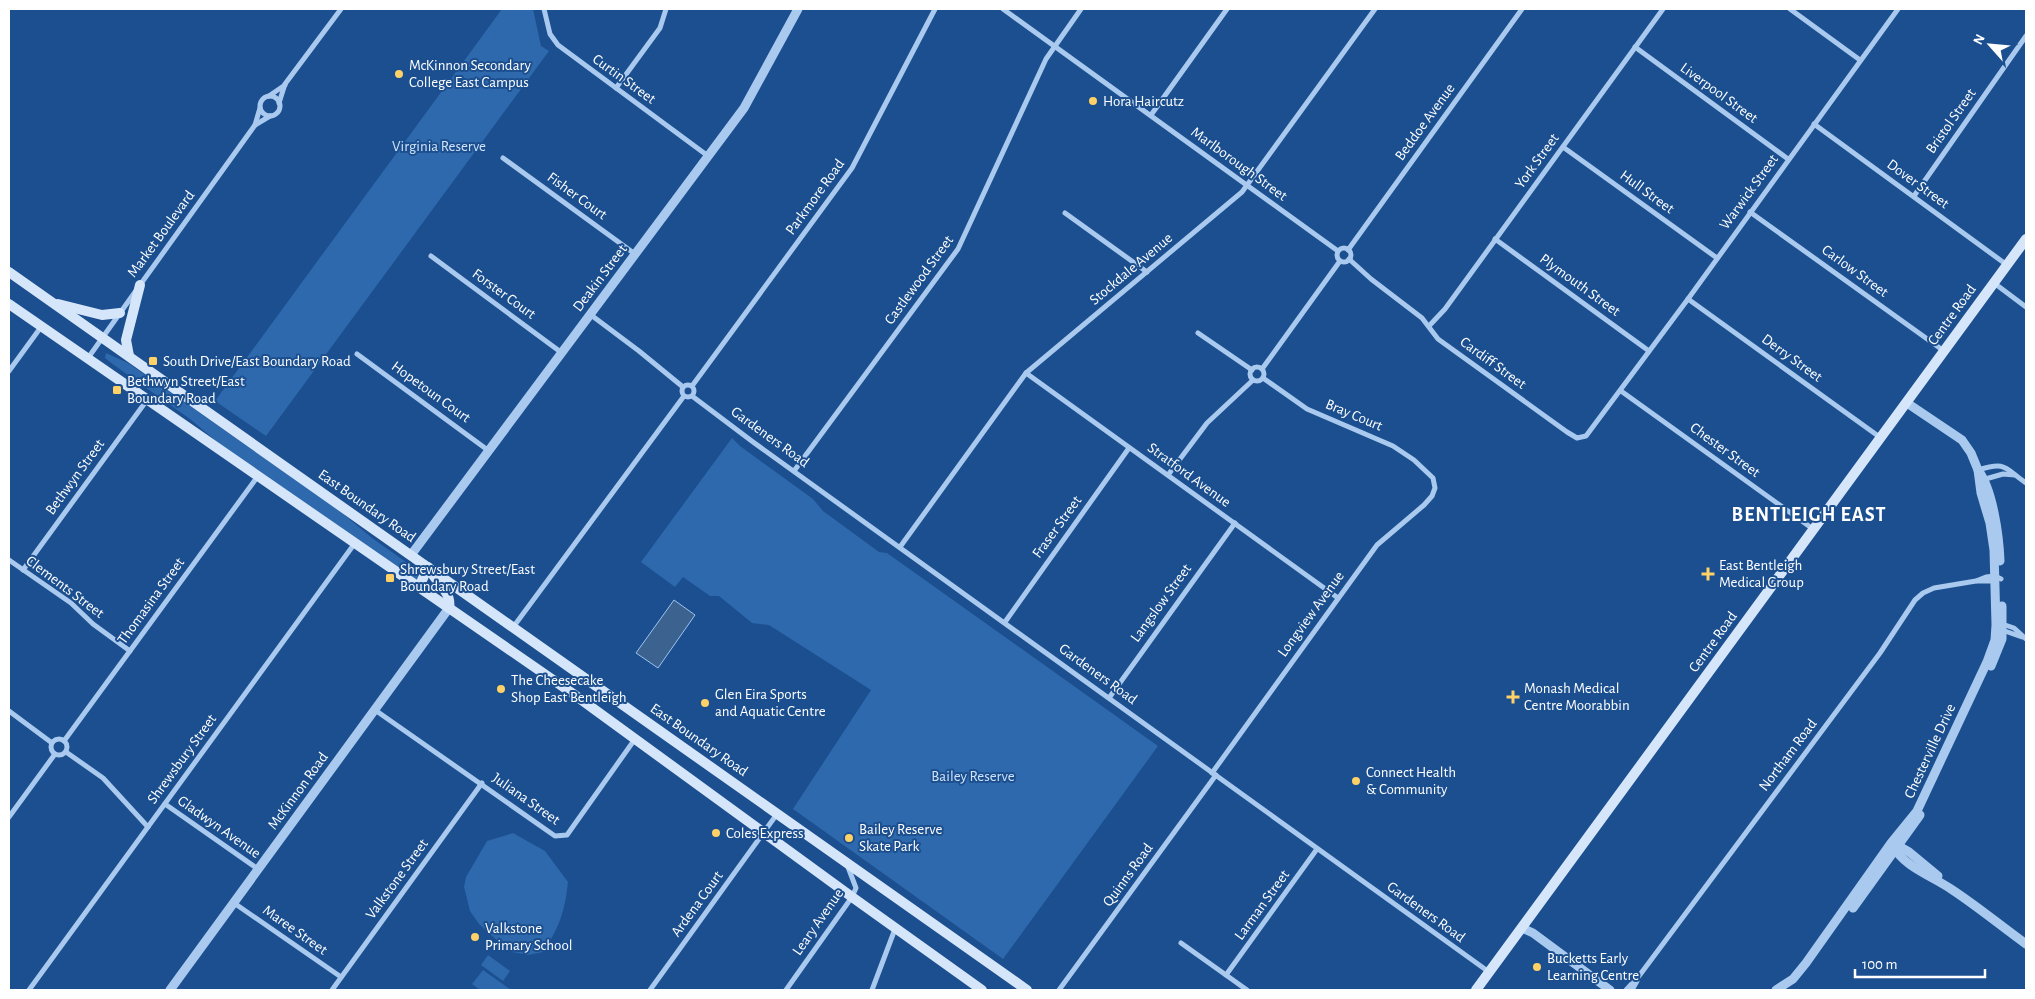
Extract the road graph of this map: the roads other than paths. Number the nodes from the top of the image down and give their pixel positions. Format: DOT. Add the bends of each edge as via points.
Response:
graph roads {
  1 [pos="341,9"];
  2 [pos="544,9"];
  3 [pos="666,9"];
  4 [pos="798,9"];
  5 [pos="935,9"];
  6 [pos="1003,9"];
  7 [pos="1081,9"];
  8 [pos="1227,9"];
  9 [pos="1375,9"];
  10 [pos="1522,9"];
  11 [pos="1663,9"];
  12 [pos="1790,9"];
  13 [pos="1898,9"];
  14 [pos="2026,36"];
  15 [pos="1054,46"];
  16 [pos="1635,47"];
  17 [pos="1860,60"];
  18 [pos="285,84"];
  19 [pos="616,88"];
  20 [pos="269,96"];
  21 [pos="279,103"];
  22 [pos="260,108"];
  23 [pos="1150,115"];
  24 [pos="270,116"];
  25 [pos="1814,124"];
  26 [pos="255,126"];
  27 [pos="1563,147"];
  28 [pos="708,156"];
  29 [pos="503,158"];
  30 [pos="1788,159"];
  31 [pos="1248,185"];
  32 [pos="1914,196"];
  33 [pos="1750,212"];
  34 [pos="1065,213"];
  35 [pos="1495,239"];
  36 [pos="2026,239"];
  37 [pos="1348,250"];
  38 [pos="1338,251"];
  39 [pos="635,254"];
  40 [pos="431,256"];
  41 [pos="1717,258"];
  42 [pos="1349,259"];
  43 [pos="1340,261"];
  44 [pos="2007,265"];
  45 [pos="9,272"];
  46 [pos="1147,272"];
  47 [pos="1994,283"];
  48 [pos="140,284"];
  49 [pos="1688,299"];
  50 [pos="52,302"];
  51 [pos="9,304"];
  52 [pos="2026,307"];
  53 [pos="120,313"];
  54 [pos="591,315"];
  55 [pos="1428,326"];
  56 [pos="41,327"];
  57 [pos="1198,334"];
  58 [pos="102,337"];
  59 [pos="1649,351"];
  60 [pos="1944,351"];
  61 [pos="562,353"];
  62 [pos="357,354"];
  63 [pos="129,356"];
  64 [pos="88,359"];
  65 [pos="1262,369"];
  66 [pos="1252,370"];
  67 [pos="9,371"];
  68 [pos="1026,373"];
  69 [pos="1263,378"];
  70 [pos="1253,380"];
  71 [pos="692,386"];
  72 [pos="683,387"];
  73 [pos="1621,391"];
  74 [pos="684,396"];
  75 [pos="692,396"];
  76 [pos="147,400"];
  77 [pos="1907,403"];
  78 [pos="1881,438"];
  79 [pos="1130,448"];
  80 [pos="489,451"];
  81 [pos="1978,470"];
  82 [pos="794,471"];
  83 [pos="1168,475"];
  84 [pos="258,476"];
  85 [pos="2015,476"];
  86 [pos="1433,478"];
  87 [pos="1982,480"];
  88 [pos="2026,484"];
  89 [pos="1234,523"];
  90 [pos="1814,530"];
  91 [pos="355,543"];
  92 [pos="900,547"];
  93 [pos="411,555"];
  94 [pos="9,560"];
  95 [pos="428,567"];
  96 [pos="23,570"];
  97 [pos="1997,579"];
  98 [pos="419,587"];
  99 [pos="1338,598"];
  100 [pos="449,608"];
  101 [pos="1005,622"];
  102 [pos="514,626"];
  103 [pos="2000,626"];
  104 [pos="2026,639"];
  105 [pos="130,651"];
  106 [pos="1109,698"];
  107 [pos="375,710"];
  108 [pos="9,711"];
  109 [pos="636,739"];
  110 [pos="64,741"];
  111 [pos="52,743"];
  112 [pos="66,752"];
  113 [pos="55,754"];
  114 [pos="1214,774"];
  115 [pos="482,783"];
  116 [pos="165,804"];
  117 [pos="777,814"];
  118 [pos="9,817"];
  119 [pos="148,827"];
  120 [pos="764,832"];
  121 [pos="1895,846"];
  122 [pos="1317,849"];
  123 [pos="847,864"];
  124 [pos="258,870"];
  125 [pos="852,898"];
  126 [pos="234,903"];
  127 [pos="1522,928"];
  128 [pos="896,929"];
  129 [pos="1181,942"];
  130 [pos="2026,944"];
  131 [pos="1489,972"];
  132 [pos="1226,975"];
  133 [pos="1639,976"];
  134 [pos="341,977"];
  135 [pos="29,990"];
  136 [pos="170,990"];
  137 [pos="332,990"];
  138 [pos="650,990"];
  139 [pos="786,990"];
  140 [pos="872,990"];
  141 [pos="982,990"];
  142 [pos="1027,990"];
  143 [pos="1059,990"];
  144 [pos="1247,990"];
  145 [pos="1476,990"];
  146 [pos="1600,990"];
  147 [pos="1610,990"];
  148 [pos="1626,990"];
  149 [pos="1632,990"];
  150 [pos="1776,990"];
  151 [pos="1786,990"];
  1 -- 18 [label="street, Market Boulevard"];
  2 -- 19 [label="street, Curtin Street" via="550,34 558,45"];
  3 -- 19 [label="street" via="660,28"];
  4 -- 28 [label="street, Deakin Street" via="744,108"];
  5 -- 71 [label="street, Parkmore Road" via="852,168"];
  6 -- 15 [label="street, Marlborough Street"];
  7 -- 15 [label="street, Castlewood Street"];
  8 -- 23 [label="street"];
  9 -- 31 [label="street, Stockdale Avenue"];
  10 -- 37 [label="street, Beddoe Avenue"];
  11 -- 16 [label="street, York Street"];
  12 -- 17 [label="street"];
  13 -- 17 [label="street, Warwick Street"];
  14 -- 32 [label="street, Bristol Street"];
  15 -- 23 [label="street, Marlborough Street"];
  15 -- 82 [label="street, Castlewood Street" via="958,249"];
  16 -- 27 [label="street, York Street"];
  16 -- 30 [label="street, Liverpool Street"];
  17 -- 25 [label="street, Warwick Street"];
  18 -- 20 [label="street, Market Boulevard"];
  18 -- 21 [label="street, Market Boulevard"];
  19 -- 28 [label="street, Curtin Street"];
  20 -- 21 [label="street"];
  20 -- 22 [label="street, Market Boulevard" via="262,100"];
  21 -- 24 [label="street, Market Boulevard" via="276,113"];
  22 -- 24 [label="street"];
  22 -- 26 [label="street, Market Boulevard"];
  23 -- 31 [label="street, Marlborough Street"];
  24 -- 26 [label="street, Market Boulevard"];
  25 -- 30 [label="street, Warwick Street"];
  25 -- 32 [label="street, Dover Street"];
  26 -- 48 [label="street, Market Boulevard"];
  27 -- 35 [label="street, York Street"];
  27 -- 41 [label="street, Hull Street"];
  28 -- 39 [label="street, Deakin Street"];
  29 -- 39 [label="street, Fisher Court"];
  30 -- 33 [label="street, Warwick Street"];
  31 -- 38 [label="street, Marlborough Street"];
  31 -- 46 [label="street, Stockdale Avenue"];
  32 -- 44 [label="street, Dover Street"];
  33 -- 41 [label="street, Warwick Street"];
  33 -- 60 [label="street, Carlow Street"];
  34 -- 46 [label="street"];
  35 -- 55 [label="street, York Street"];
  35 -- 59 [label="street, Plymouth Street"];
  36 -- 44 [label="main road, Centre Road"];
  37 -- 38 [label="street"];
  37 -- 42 [label="street"];
  38 -- 43 [label="street"];
  39 -- 54 [label="street, Deakin Street"];
  40 -- 61 [label="street, Forster Court"];
  41 -- 49 [label="street, Warwick Street"];
  42 -- 43 [label="street"];
  42 -- 55 [label="street, Cardiff Street"];
  43 -- 65 [label="street"];
  44 -- 47 [label="main road, Centre Road"];
  45 -- 50 [label="main road, East Boundary Road"];
  46 -- 68 [label="street, Stockdale Avenue"];
  47 -- 52 [label="street"];
  47 -- 60 [label="main road, Centre Road"];
  48 -- 53 [label="street, Market Boulevard"];
  48 -- 63 [label="main road" via="126,340"];
  49 -- 59 [label="street, Warwick Street"];
  49 -- 78 [label="street, Derry Street"];
  50 -- 53 [label="main road" via="102,315"];
  50 -- 58 [label="main road, East Boundary Road"];
  51 -- 56 [label="main road"];
  53 -- 58 [label="street, Market Boulevard"];
  54 -- 61 [label="street, Deakin Street"];
  54 -- 72 [label="street"];
  55 -- 73 [label="street, Cardiff Street" via="1438,339 1577,438 1589,433"];
  56 -- 64 [label="main road"];
  56 -- 67 [label="street"];
  57 -- 66 [label="street"];
  58 -- 63 [label="main road, East Boundary Road"];
  58 -- 64 [label="street, Market Boulevard"];
  59 -- 73 [label="street, Warwick Street"];
  60 -- 77 [label="main road, Centre Road"];
  61 -- 80 [label="street, Deakin Street"];
  62 -- 80 [label="street, Hopetoun Court"];
  63 -- 93 [label="main road, East Boundary Road"];
  64 -- 76 [label="main road"];
  65 -- 66 [label="street"];
  65 -- 69 [label="street"];
  66 -- 70 [label="street"];
  68 -- 79 [label="street, Stratford Avenue"];
  68 -- 92 [label="street, Stockdale Avenue"];
  69 -- 70 [label="street"];
  69 -- 86 [label="street, Bray Court" via="1307,409 1394,446"];
  70 -- 83 [label="street" via="1206,423"];
  71 -- 72 [label="street"];
  71 -- 75 [label="street"];
  72 -- 74 [label="street"];
  73 -- 90 [label="street, Chester Street"];
  74 -- 75 [label="street"];
  74 -- 102 [label="street"];
  75 -- 82 [label="street, Gardeners Road"];
  76 -- 84 [label="main road"];
  76 -- 96 [label="street, Bethwyn Street"];
  77 -- 78 [label="main road, Centre Road"];
  77 -- 81 [label="street" via="1962,440"];
  78 -- 90 [label="main road, Centre Road"];
  79 -- 83 [label="street, Stratford Avenue"];
  79 -- 101 [label="street, Fraser Street"];
  80 -- 93 [label="street, Deakin Street"];
  81 -- 85 [label="street" via="2001,465"];
  81 -- 87 [label="street, Chesterville Drive"];
  82 -- 92 [label="street, Gardeners Road"];
  83 -- 89 [label="street, Stratford Avenue"];
  84 -- 91 [label="main road"];
  84 -- 105 [label="street, Thomasina Street"];
  85 -- 87 [label="street" via="2003,474"];
  85 -- 88 [label="street"];
  86 -- 99 [label="street, Longview Avenue" via="1435,488 1432,496 1377,545"];
  87 -- 97 [label="street, Chesterville Drive"];
  89 -- 99 [label="street, Stratford Avenue"];
  89 -- 106 [label="street, Langslow Street"];
  90 -- 127 [label="main road, Centre Road"];
  91 -- 98 [label="main road"];
  91 -- 116 [label="street, Shrewsbury Street"];
  92 -- 101 [label="street, Gardeners Road"];
  93 -- 95 [label="main road, East Boundary Road"];
  94 -- 96 [label="street, Clements Street"];
  95 -- 98 [label="main road"];
  95 -- 100 [label="main road" via="447,594"];
  95 -- 102 [label="main road, East Boundary Road"];
  96 -- 105 [label="street, Clements Street" via="71,603"];
  97 -- 103 [label="street, Chesterville Drive"];
  97 -- 133 [label="street, Northam Road" via="1934,588 1915,600 1880,653"];
  98 -- 100 [label="main road"];
  99 -- 114 [label="street, Longview Avenue"];
  100 -- 107 [label="street, McKinnon Road"];
  100 -- 109 [label="main road"];
  101 -- 106 [label="street, Gardeners Road"];
  102 -- 117 [label="main road, East Boundary Road"];
  103 -- 104 [label="street" via="2014,628"];
  103 -- 121 [label="street, Chesterville Drive" via="2000,646 1933,793 1920,816"];
  105 -- 110 [label="street, Thomasina Street"];
  106 -- 114 [label="street, Gardeners Road"];
  107 -- 115 [label="street, Juliana Street"];
  107 -- 124 [label="street, McKinnon Road"];
  108 -- 111 [label="street"];
  109 -- 115 [label="street, Juliana Street" via="567,835 556,836"];
  109 -- 120 [label="main road"];
  110 -- 111 [label="street" via="59,739"];
  110 -- 112 [label="street"];
  111 -- 113 [label="street" via="51,750"];
  112 -- 113 [label="street"];
  112 -- 119 [label="street" via="102,778"];
  113 -- 118 [label="street"];
  114 -- 122 [label="street, Gardeners Road"];
  114 -- 143 [label="street, Quinns Road"];
  115 -- 134 [label="street, Valkstone Street"];
  116 -- 119 [label="street, Shrewsbury Street"];
  116 -- 124 [label="street, Gladwyn Avenue"];
  117 -- 120 [label="street, Ardena Court"];
  117 -- 123 [label="main road, East Boundary Road"];
  119 -- 135 [label="street, Shrewsbury Street"];
  120 -- 125 [label="main road"];
  120 -- 138 [label="street, Ardena Court"];
  121 -- 130 [label="street"];
  121 -- 150 [label="street, Chesterville Drive" via="1793,979"];
  121 -- 151 [label="street, Chesterville Drive" via="1810,968"];
  122 -- 131 [label="street, Gardeners Road"];
  122 -- 132 [label="street, Larman Street"];
  123 -- 125 [label="street, Leary Avenue" via="856,888"];
  123 -- 142 [label="main road, East Boundary Road"];
  124 -- 126 [label="street, McKinnon Road"];
  125 -- 128 [label="main road"];
  125 -- 139 [label="street, Leary Avenue"];
  126 -- 134 [label="street, Maree Street"];
  126 -- 136 [label="street, McKinnon Road"];
  127 -- 131 [label="main road, Centre Road"];
  127 -- 146 [label="street" via="1530,938"];
  127 -- 147 [label="street"];
  128 -- 140 [label="street"];
  128 -- 141 [label="main road"];
  129 -- 132 [label="street"];
  131 -- 145 [label="main road, Centre Road"];
  132 -- 144 [label="street"];
  133 -- 148 [label="street, Northam Road"];
  133 -- 149 [label="street, Northam Road"];
  134 -- 137 [label="street, Valkstone Street"];
}
